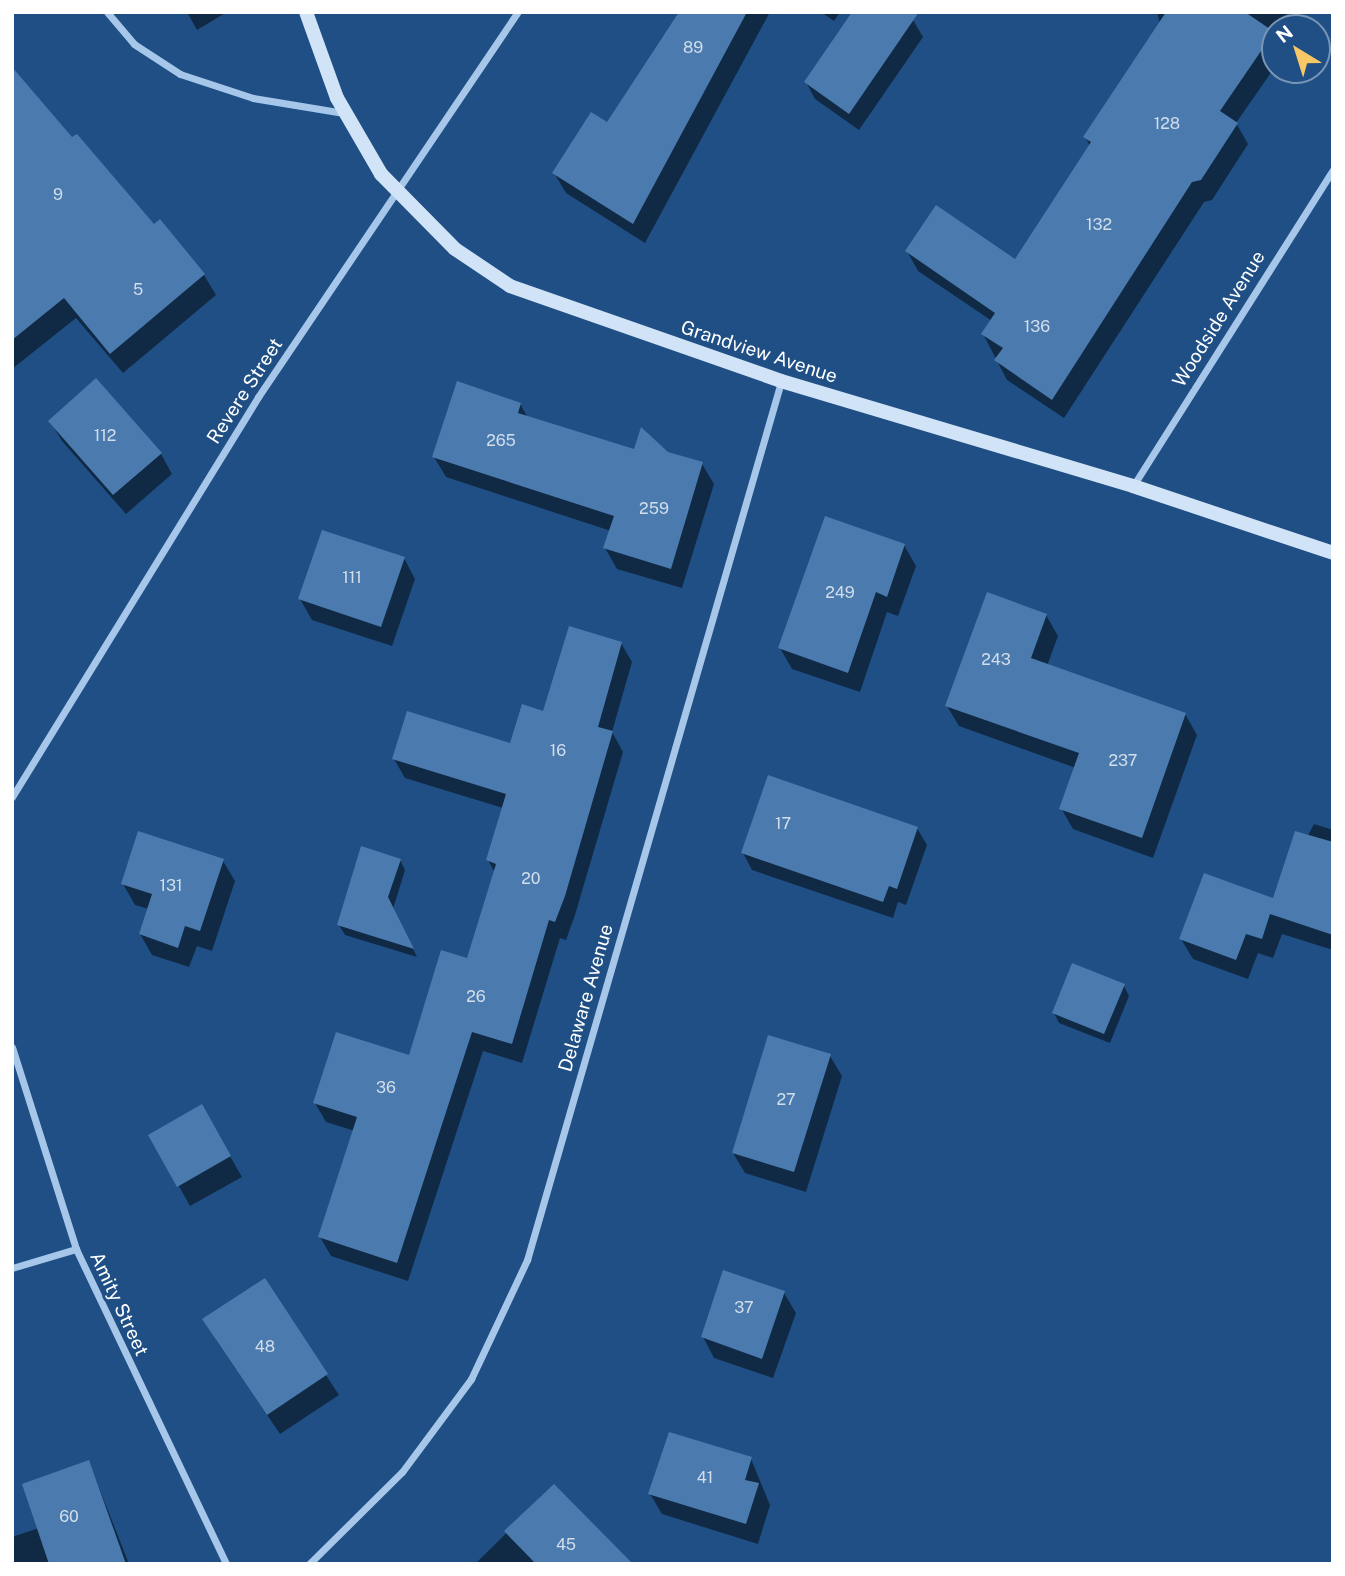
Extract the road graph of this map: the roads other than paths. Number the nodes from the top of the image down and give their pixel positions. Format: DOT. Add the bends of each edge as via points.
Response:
graph roads {
  1 [pos="107,12"];
  2 [pos="306,12"];
  3 [pos="518,12"];
  4 [pos="344,113"];
  5 [pos="1333,170"];
  6 [pos="396,191"];
  7 [pos="781,381"];
  8 [pos="1133,486"];
  9 [pos="1333,552"];
  10 [pos="12,797"];
  11 [pos="12,1048"];
  12 [pos="76,1249"];
  13 [pos="12,1268"];
  14 [pos="226,1564"];
  15 [pos="309,1564"];
  1 -- 4 [label="street" via="134,44 180,74 253,98"];
  2 -- 4 [label="main road, Grandview Avenue"];
  3 -- 6 [label="street, Revere Street"];
  4 -- 6 [label="main road, Grandview Avenue"];
  5 -- 8 [label="street, Woodside Avenue"];
  6 -- 7 [label="main road, Grandview Avenue" via="455,249 522,292"];
  6 -- 10 [label="street, Revere Street" via="258,397"];
  7 -- 8 [label="main road, Grandview Avenue"];
  7 -- 15 [label="street, Delaware Avenue" via="527,1260 471,1379 402,1472"];
  8 -- 9 [label="main road, Grandview Avenue"];
  11 -- 12 [label="street, Amity Street"];
  12 -- 13 [label="street"];
  12 -- 14 [label="street, Amity Street"];
}
